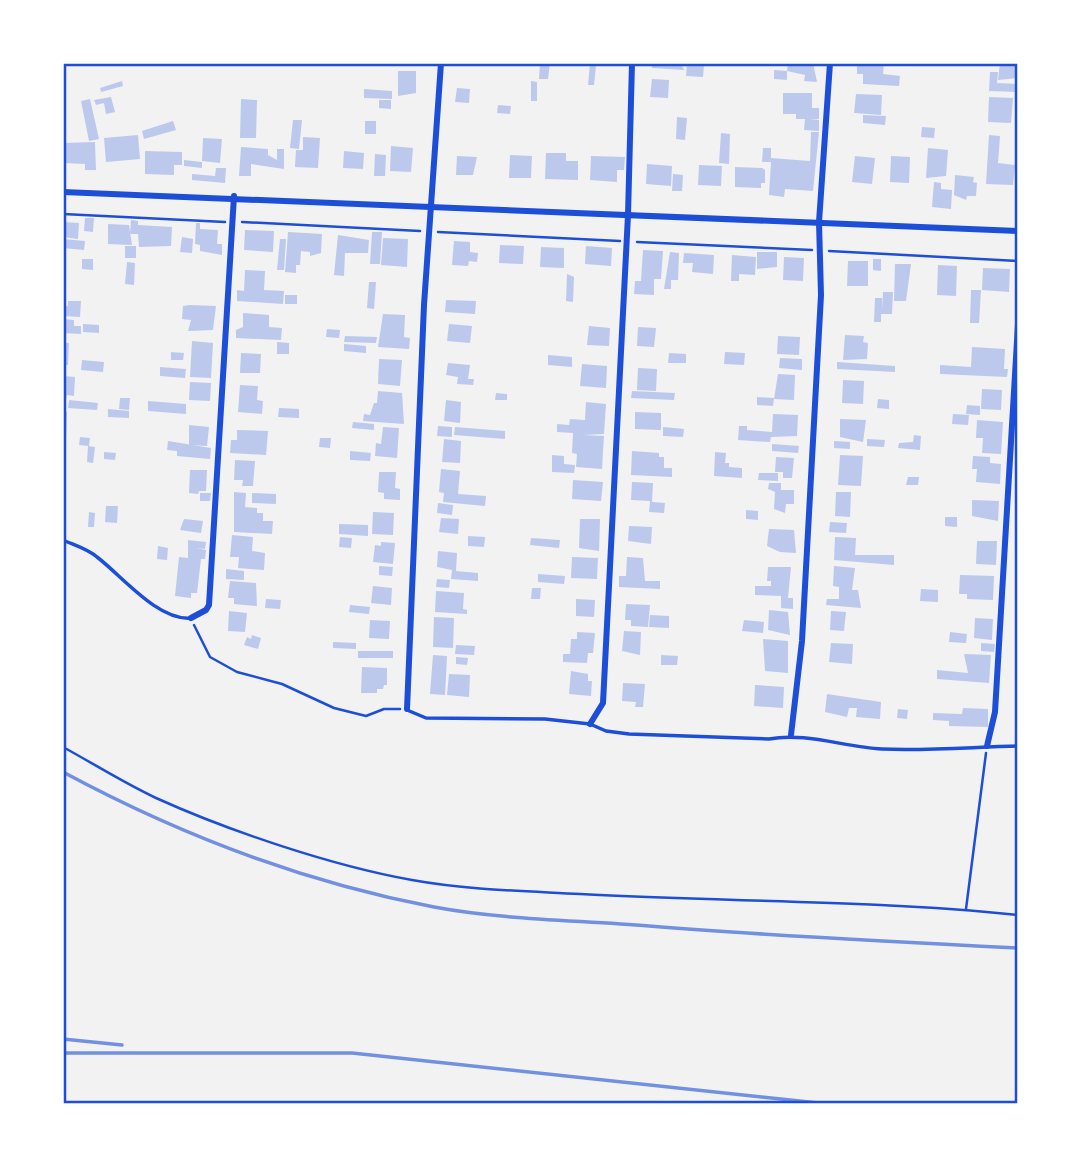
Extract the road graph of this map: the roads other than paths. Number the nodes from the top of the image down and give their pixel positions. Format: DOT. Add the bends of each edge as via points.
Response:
graph roads {
  1 [pos="442,63"];
  2 [pos="632,63"];
  3 [pos="830,63"];
  4 [pos="63,192"];
  5 [pos="234,196"];
  6 [pos="431,205"];
  7 [pos="628,215"];
  8 [pos="819,222"];
  9 [pos="1018,231"];
  10 [pos="1018,324"];
  11 [pos="63,540"];
  12 [pos="191,618"];
  13 [pos="407,709"];
  14 [pos="590,724"];
  15 [pos="791,735"];
  16 [pos="1018,746"];
  17 [pos="987,747"];
  1 -- 6 [label="street"];
  2 -- 7 [label="street"];
  3 -- 8 [label="street"];
  4 -- 5 [label="street"];
  5 -- 6 [label="street"];
  5 -- 12 [label="street" via="209,605"];
  6 -- 7 [label="street"];
  6 -- 13 [label="street"];
  7 -- 8 [label="street"];
  7 -- 14 [label="street" via="603,703"];
  8 -- 9 [label="street"];
  8 -- 15 [label="street" via="821,295 803,627"];
  10 -- 17 [label="street" via="995,712"];
  11 -- 12 [label="lane" via="95,554 144,598 180,619"];
  13 -- 14 [label="lane" via="426,718"];
  14 -- 15 [label="lane" via="629,734 769,739"];
  15 -- 17 [label="lane" via="884,749"];
  16 -- 17 [label="lane"];
}
